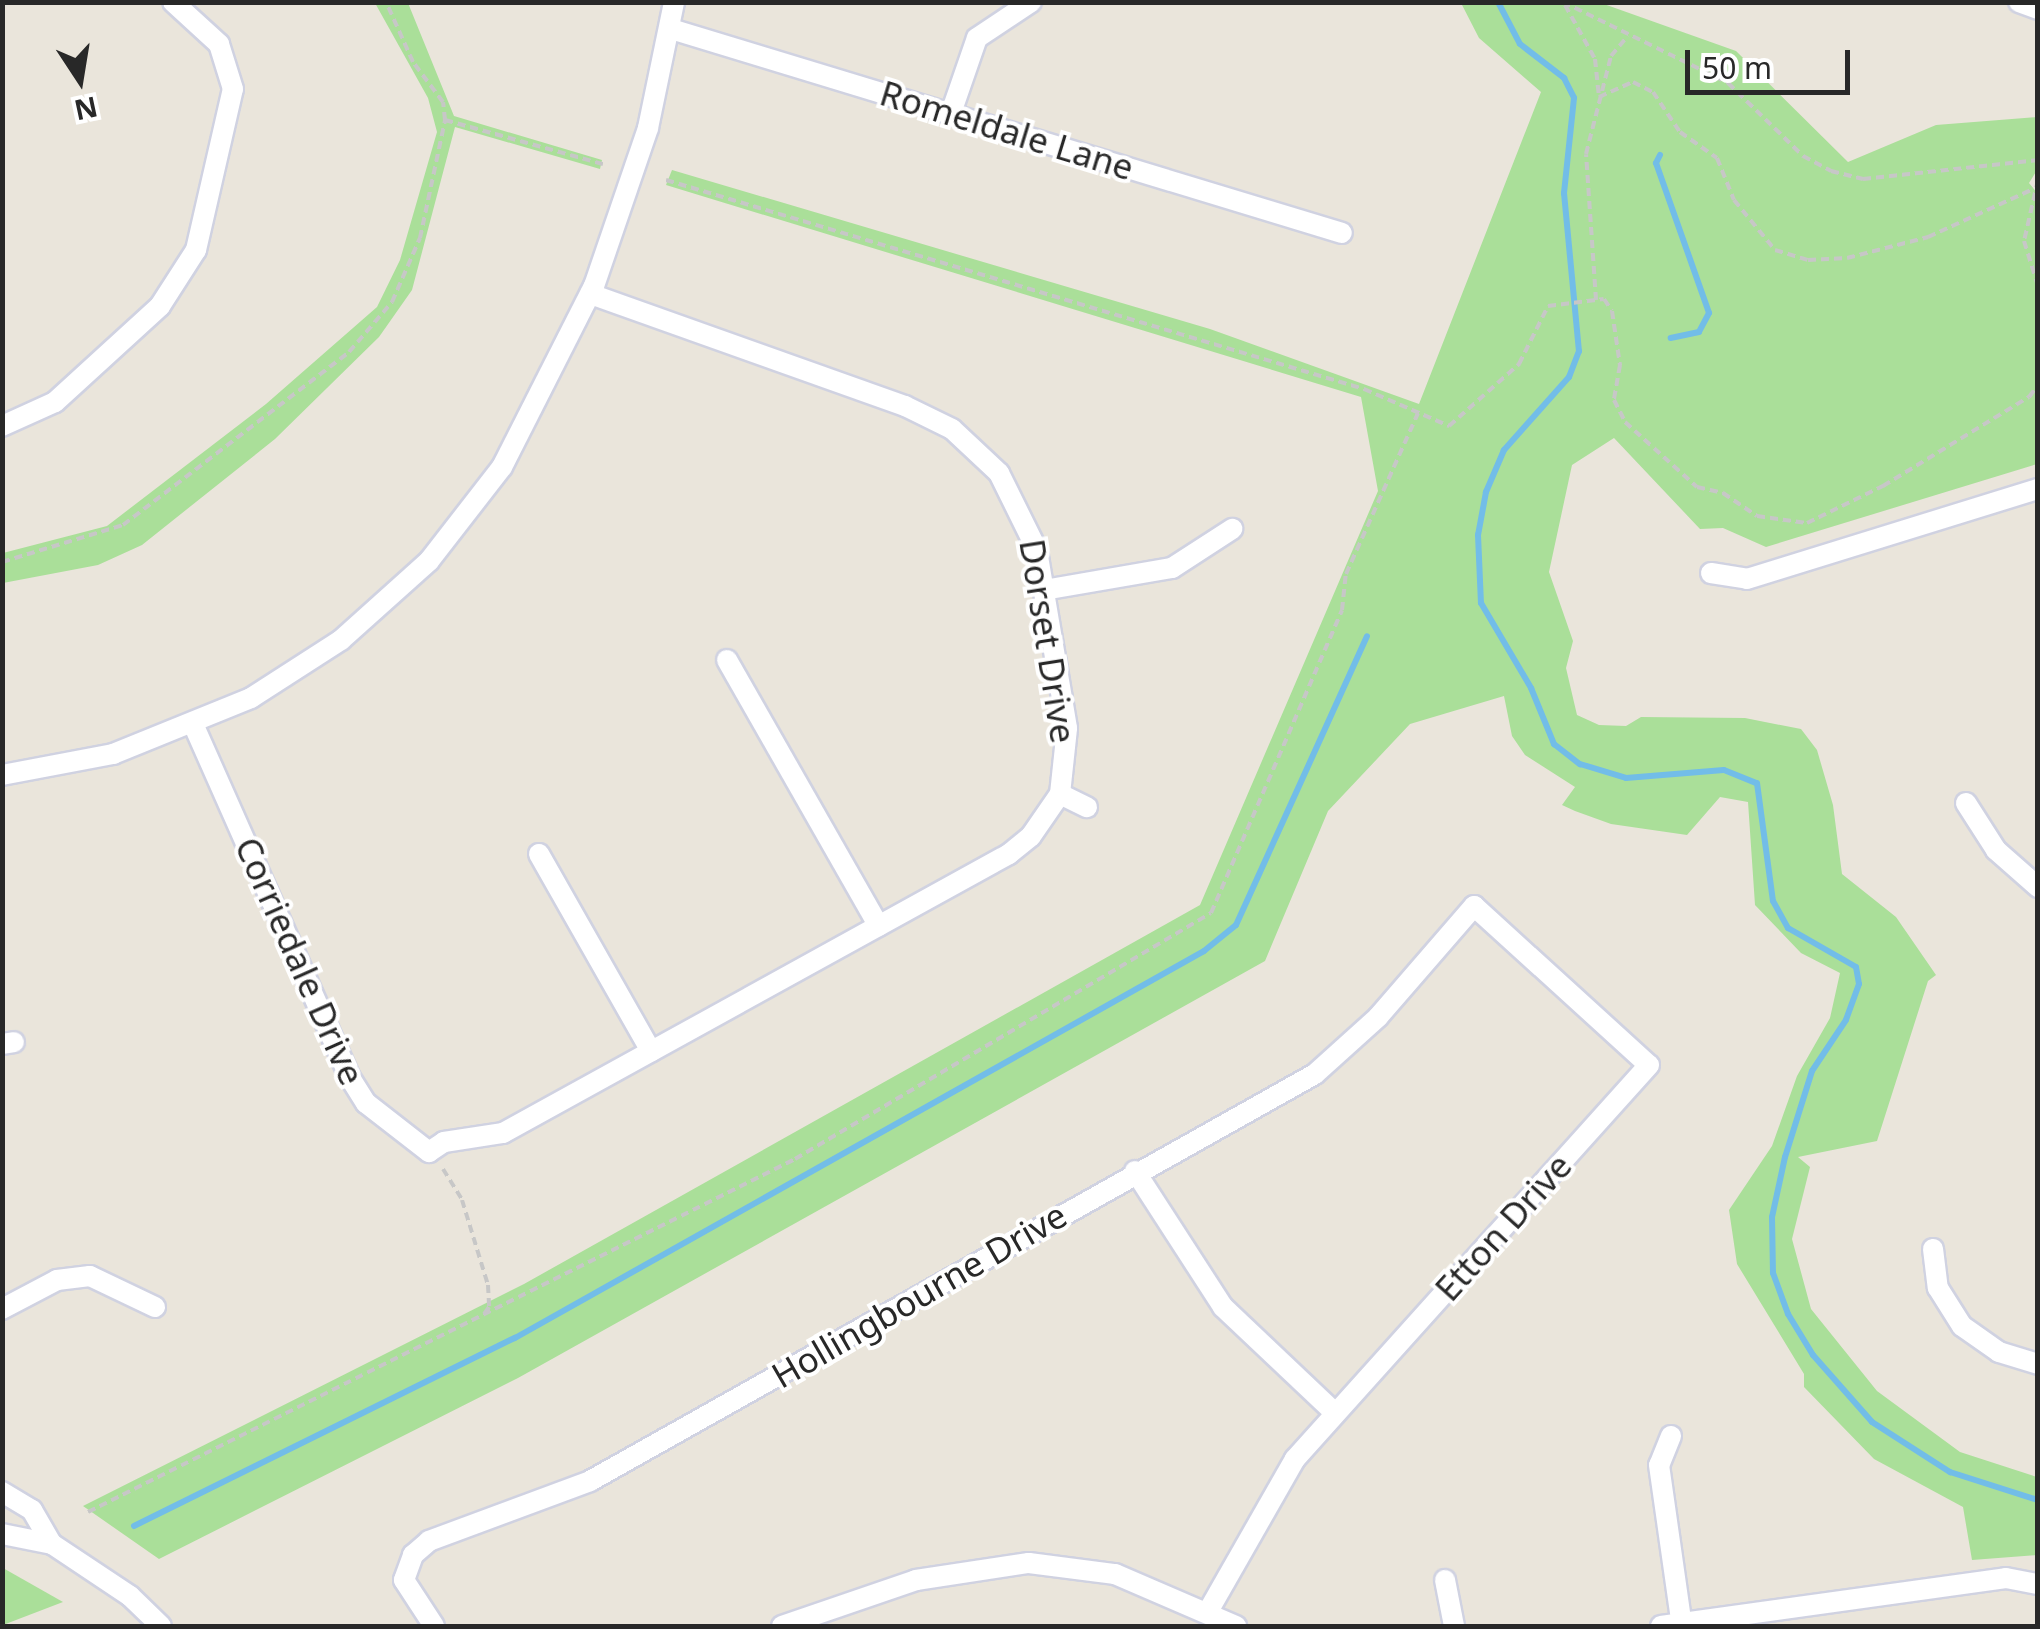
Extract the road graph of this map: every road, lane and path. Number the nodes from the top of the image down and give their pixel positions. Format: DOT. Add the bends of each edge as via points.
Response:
graph roads {
  1 [pos="173,2"];
  2 [pos="386,2"];
  3 [pos="674,2"];
  4 [pos="1030,2"];
  5 [pos="2019,2"];
  6 [pos="1564,4"];
  7 [pos="2038,8"];
  8 [pos="671,29"];
  9 [pos="1628,36"];
  10 [pos="1599,97"];
  11 [pos="952,113"];
  12 [pos="445,120"];
  13 [pos="2038,160"];
  14 [pos="603,164"];
  15 [pos="666,180"];
  16 [pos="2038,180"];
  17 [pos="2031,190"];
  18 [pos="1342,232"];
  19 [pos="2038,286"];
  20 [pos="590,294"];
  21 [pos="1596,300"];
  22 [pos="2038,384"];
  23 [pos="1420,414"];
  24 [pos="2,426"];
  25 [pos="2038,489"];
  26 [pos="1232,529"];
  27 [pos="2,562"];
  28 [pos="1711,573"];
  29 [pos="1044,590"];
  30 [pos="727,660"];
  31 [pos="194,726"];
  32 [pos="2,775"];
  33 [pos="1060,794"];
  34 [pos="1966,802"];
  35 [pos="1087,807"];
  36 [pos="539,854"];
  37 [pos="2038,887"];
  38 [pos="879,926"];
  39 [pos="1452,929"];
  40 [pos="651,1052"];
  41 [pos="430,1152"];
  42 [pos="1135,1171"];
  43 [pos="1933,1248"];
  44 [pos="155,1307"];
  45 [pos="2,1309"];
  46 [pos="480,1321"];
  47 [pos="2038,1364"];
  48 [pos="1334,1414"];
  49 [pos="1671,1436"];
  50 [pos="2,1492"];
  51 [pos="88,1512"];
  52 [pos="2,1534"];
  53 [pos="52,1544"];
  54 [pos="1445,1580"];
  55 [pos="2038,1584"];
  56 [pos="1209,1610"];
  57 [pos="1675,1625"];
  58 [pos="161,1626"];
  59 [pos="434,1626"];
  60 [pos="782,1626"];
  61 [pos="1236,1626"];
  62 [pos="1454,1626"];
  1 -- 24 [label="street" via="219,44 233,89 196,250 160,306 56,402"];
  2 -- 12 [label="path" via="412,62 443,102"];
  3 -- 8 [label="street"];
  4 -- 11 [label="street" via="977,38"];
  5 -- 7 [label="street"];
  6 -- 9 [label="path"];
  6 -- 10 [label="path" via="1595,60"];
  8 -- 11 [label="street, Romeldale Lane"];
  8 -- 20 [label="street" via="648,128"];
  9 -- 10 [label="path" via="1611,56"];
  9 -- 13 [label="path" via="1728,84 1803,156 1831,171 1863,179"];
  10 -- 17 [label="path" via="1633,82 1654,92 1680,132 1717,158 1756,234 1775,250 1808,260 1847,258 1928,237"];
  10 -- 21 [label="path" via="1586,154"];
  11 -- 18 [label="street, Romeldale Lane"];
  12 -- 14 [label="path"];
  12 -- 27 [label="path" via="420,238 392,302 348,352 123,525"];
  15 -- 23 [label="path" via="1364,389"];
  16 -- 17 [label="path"];
  17 -- 19 [label="path" via="2024,242"];
  20 -- 29 [label="street, Dorset Drive" via="952,429 1016,496"];
  20 -- 31 [label="street" via="502,467 429,561 341,640"];
  21 -- 22 [label="path" via="1608,302 1614,322 1620,365 1614,400 1626,422 1698,487 1723,493 1757,516 1807,523 1883,486 2029,397"];
  21 -- 23 [label="path" via="1544,310 1519,364 1449,426"];
  23 -- 46 [label="path" via="1346,574 1342,610 1211,913 795,1159"];
  25 -- 28 [label="street" via="1747,579"];
  26 -- 29 [label="street" via="1172,568"];
  29 -- 33 [label="street, Dorset Drive" via="1068,728"];
  30 -- 38 [label="street"];
  31 -- 32 [label="street" via="113,754"];
  31 -- 41 [label="street, Corriedale Drive" via="349,1076 384,1120"];
  33 -- 35 [label="street"];
  33 -- 38 [label="street, Dorset Drive" via="1009,854"];
  34 -- 37 [label="street" via="1996,850"];
  36 -- 40 [label="street"];
  38 -- 40 [label="street, Dorset Drive"];
  39 -- 42 [label="street, Hollingbourne Drive" via="1352,1044 1314,1074"];
  39 -- 48 [label="street, Etton Drive" via="1474,906 1649,1064"];
  40 -- 41 [label="street" via="503,1132 444,1142"];
  41 -- 46 [label="path" via="462,1200 488,1285 489,1307"];
  42 -- 48 [label="street" via="1223,1308"];
  42 -- 59 [label="street, Hollingbourne Drive" via="590,1481 430,1541 413,1555 404,1580"];
  43 -- 47 [label="street" via="1938,1288 1962,1326 1998,1352"];
  44 -- 45 [label="street" via="111,1281 73,1276"];
  46 -- 51 [label="path"];
  48 -- 56 [label="street, Etton Drive" via="1272,1491"];
  49 -- 57 [label="street" via="1659,1464"];
  50 -- 53 [label="street" via="32,1510"];
  52 -- 53 [label="street"];
  53 -- 58 [label="street" via="130,1596"];
  54 -- 62 [label="street"];
  55 -- 57 [label="street" via="2006,1578"];
  56 -- 60 [label="street" via="1115,1574 1028,1563 916,1580"];
  56 -- 61 [label="street"];
}
